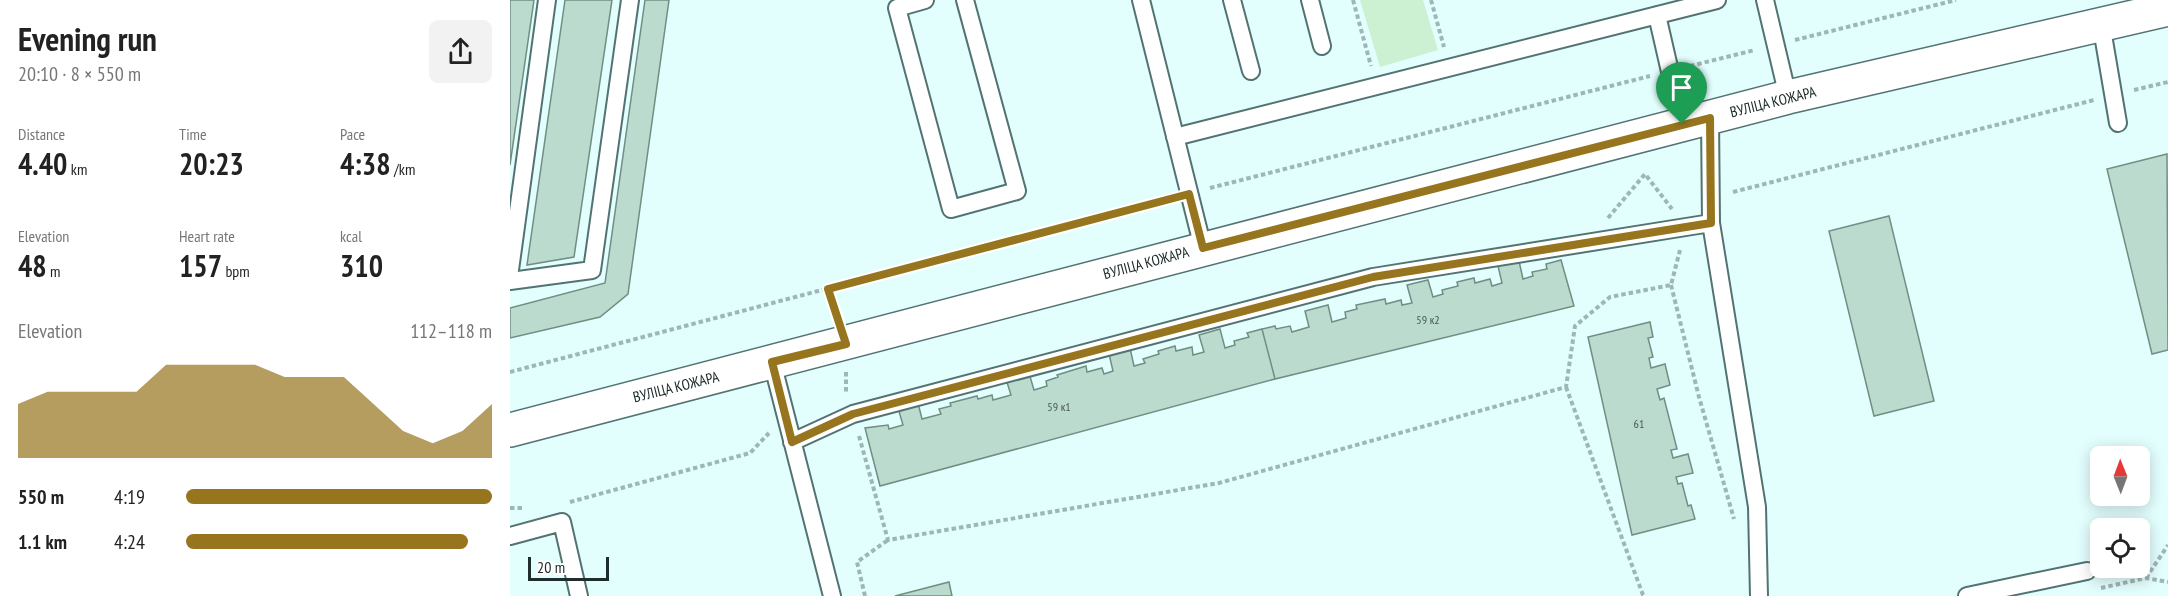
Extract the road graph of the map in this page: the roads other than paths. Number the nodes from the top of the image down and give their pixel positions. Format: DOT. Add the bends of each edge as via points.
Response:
graph roads {
  1 [pos="547,0"];
  2 [pos="630,0"];
  3 [pos="925,0"];
  4 [pos="965,0"];
  5 [pos="1141,0"];
  6 [pos="1232,0"];
  7 [pos="1310,0"];
  8 [pos="1717,0"];
  9 [pos="1765,0"];
  10 [pos="2168,9"];
  11 [pos="1657,15"];
  12 [pos="2101,23"];
  13 [pos="1322,46"];
  14 [pos="1251,71"];
  15 [pos="1788,97"];
  16 [pos="1696,121"];
  17 [pos="2118,123"];
  18 [pos="1175,137"];
  19 [pos="1711,223"];
  20 [pos="1203,248"];
  21 [pos="510,270"];
  22 [pos="510,281"];
  23 [pos="772,362"];
  24 [pos="510,430"];
  25 [pos="792,442"];
  26 [pos="510,536"];
  27 [pos="2087,571"];
  28 [pos="579,596"];
  29 [pos="832,596"];
  30 [pos="1760,596"];
  31 [pos="1967,596"];
  1 -- 21 [label="lane"];
  2 -- 22 [label="lane" via="592,270"];
  3 -- 4 [label="lane" via="897,8 951,209 1017,191"];
  5 -- 18 [label="lane"];
  6 -- 14 [label="lane"];
  7 -- 13 [label="lane"];
  8 -- 11 [label="lane"];
  9 -- 15 [label="lane"];
  10 -- 12 [label="street, ВУЛІЦА КОЖАРА"];
  11 -- 16 [label="lane"];
  11 -- 18 [label="lane"];
  12 -- 15 [label="street, ВУЛІЦА КОЖАРА"];
  12 -- 17 [label="lane"];
  15 -- 16 [label="street, ВУЛІЦА КОЖАРА"];
  16 -- 19 [label="lane" via="1711,198"];
  16 -- 20 [label="street, ВУЛІЦА КОЖАРА"];
  18 -- 20 [label="lane"];
  19 -- 25 [label="lane" via="1373,277 853,414"];
  19 -- 30 [label="lane" via="1757,507"];
  20 -- 23 [label="street, ВУЛІЦА КОЖАРА"];
  23 -- 24 [label="street, ВУЛІЦА КОЖАРА"];
  23 -- 25 [label="lane"];
  25 -- 29 [label="lane"];
  26 -- 28 [label="lane" via="562,522"];
  27 -- 31 [label="lane"];
}
